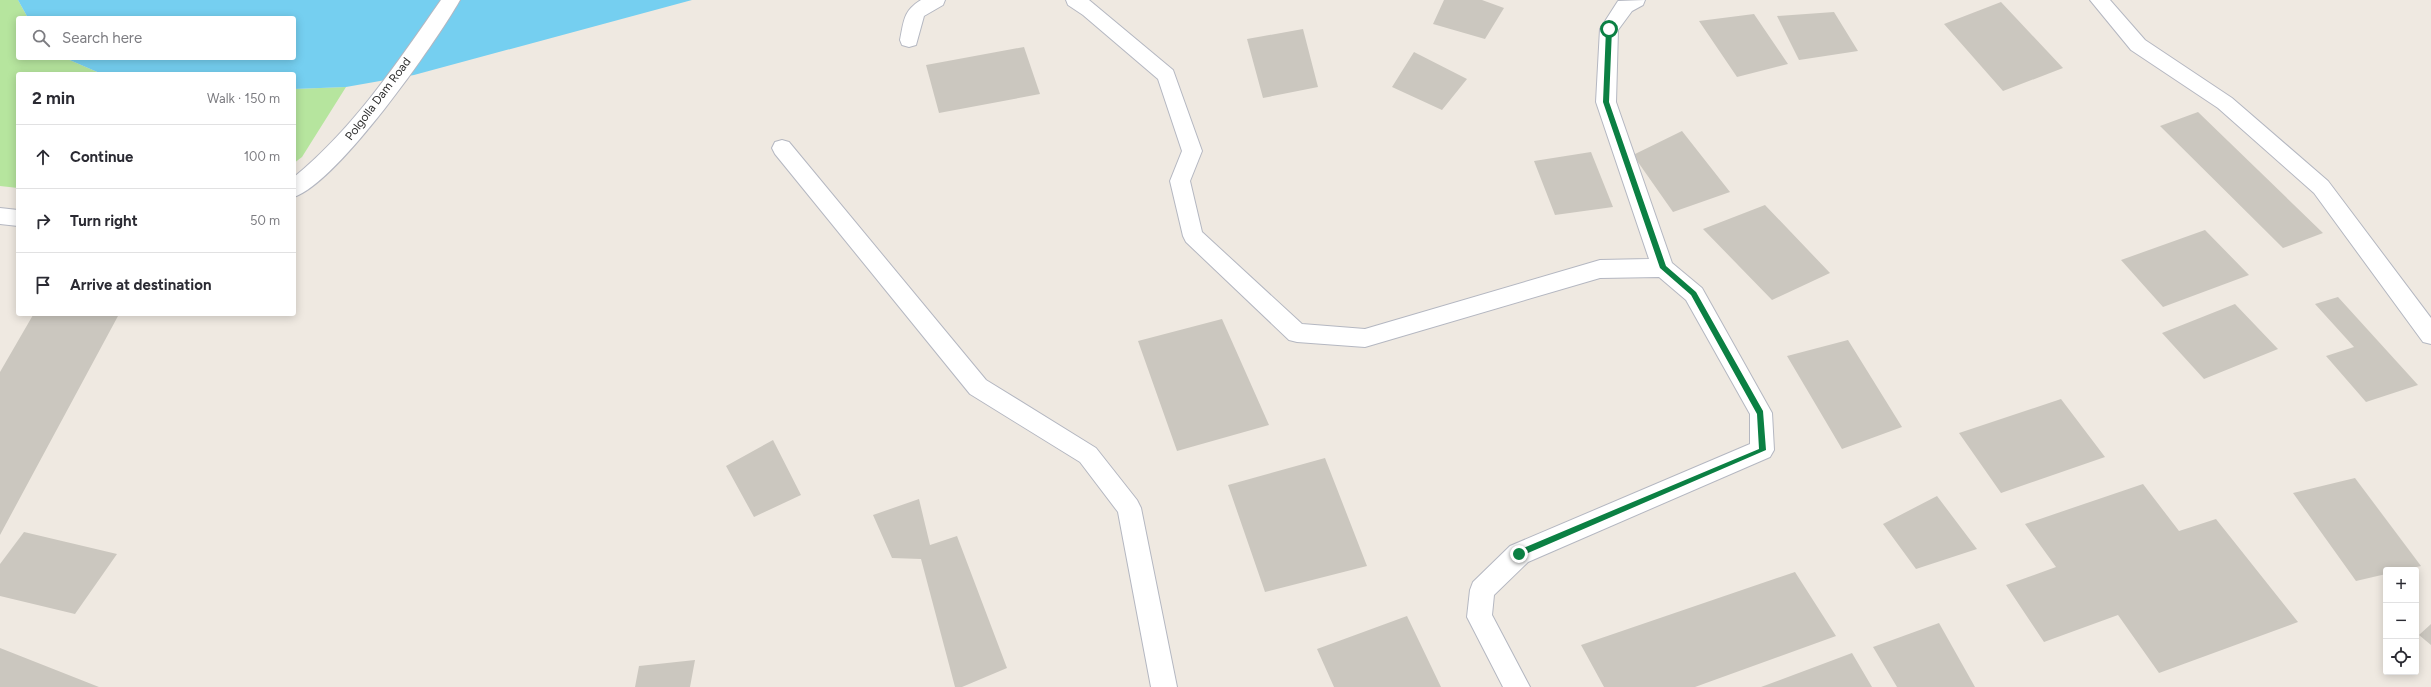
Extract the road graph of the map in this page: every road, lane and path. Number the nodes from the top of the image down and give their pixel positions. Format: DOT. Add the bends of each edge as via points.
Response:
graph roads {
  1 [pos="451,0"];
  2 [pos="936,0"];
  3 [pos="1075,0"];
  4 [pos="1636,0"];
  5 [pos="2099,0"];
  6 [pos="909,40"];
  7 [pos="782,148"];
  8 [pos="296,187"];
  9 [pos="0,216"];
  10 [pos="16,218"];
  11 [pos="1663,268"];
  12 [pos="2431,335"];
  13 [pos="1164,687"];
  14 [pos="1517,687"];
  1 -- 8 [label="street, Polgolla Dam Road" via="366,118 324,164"];
  2 -- 6 [label="street" via="916,12"];
  3 -- 11 [label="street" via="1166,75 1192,151 1180,181 1193,236 1297,333 1365,338 1600,269"];
  4 -- 11 [label="street" via="1626,6 1609,29 1606,102"];
  5 -- 12 [label="street" via="2138,45 2225,103 2321,187"];
  7 -- 13 [label="street" via="978,387 1088,455 1129,508"];
  9 -- 10 [label="street"];
  11 -- 14 [label="street" via="1694,294 1761,413 1762,450 1519,554 1482,590 1479,617"];
}
